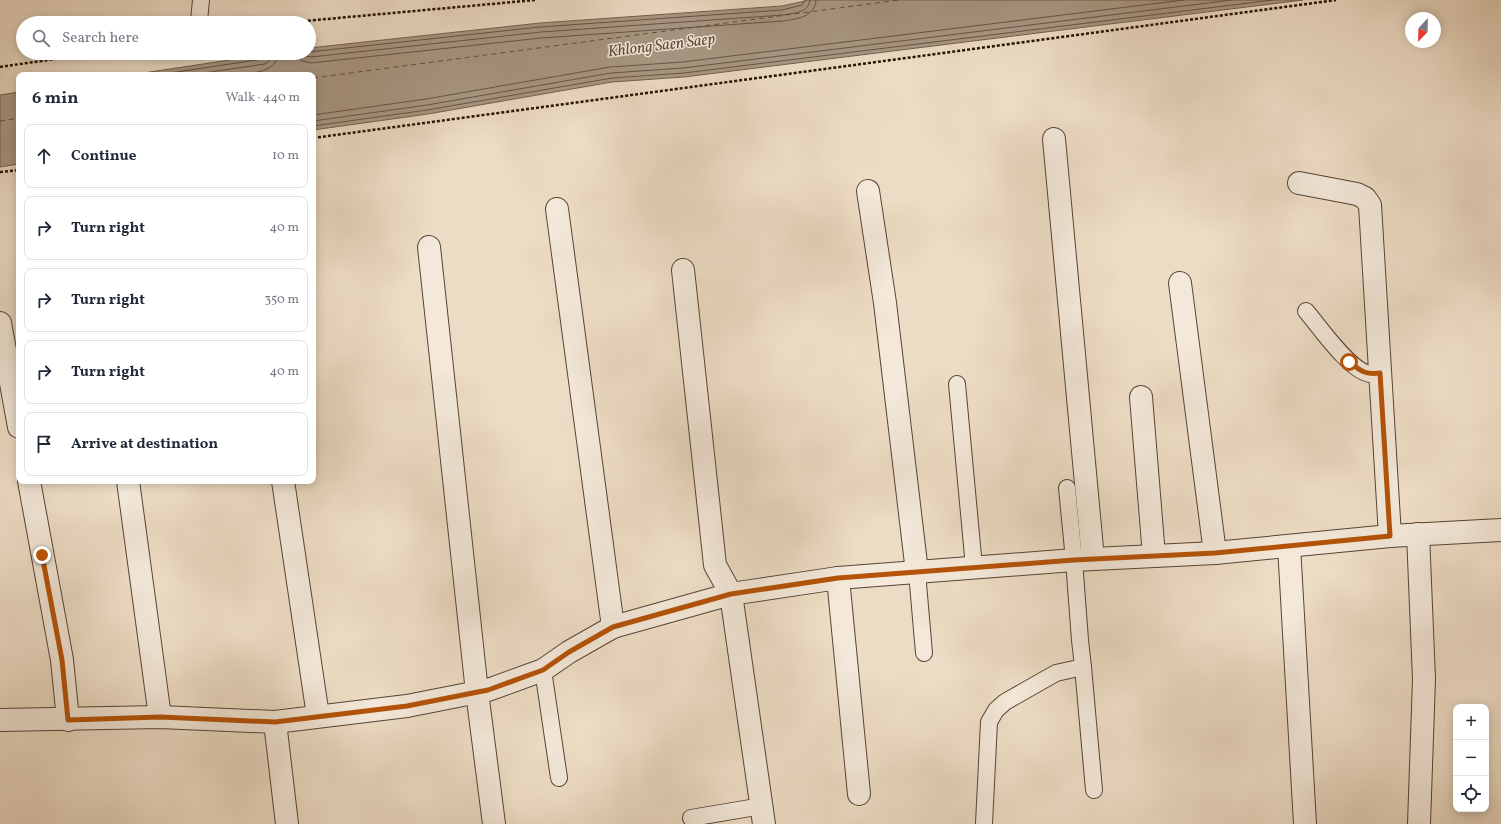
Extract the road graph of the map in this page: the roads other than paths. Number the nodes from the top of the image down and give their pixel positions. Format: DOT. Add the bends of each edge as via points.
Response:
graph roads {
  1 [pos="201,0"];
  2 [pos="199,16"];
  3 [pos="1054,139"];
  4 [pos="1299,183"];
  5 [pos="868,191"];
  6 [pos="557,209"];
  7 [pos="429,247"];
  8 [pos="683,270"];
  9 [pos="1180,283"];
  10 [pos="1306,311"];
  11 [pos="0,323"];
  12 [pos="1380,373"];
  13 [pos="957,384"];
  14 [pos="1141,397"];
  15 [pos="16,411"];
  16 [pos="30,484"];
  17 [pos="128,484"];
  18 [pos="283,484"];
  19 [pos="1067,488"];
  20 [pos="1501,530"];
  21 [pos="1418,534"];
  22 [pos="1390,536"];
  23 [pos="1289,546"];
  24 [pos="1215,553"];
  25 [pos="1154,556"];
  26 [pos="1084,559"];
  27 [pos="974,567"];
  28 [pos="917,572"];
  29 [pos="838,578"];
  30 [pos="731,594"];
  31 [pos="613,627"];
  32 [pos="924,653"];
  33 [pos="1083,667"];
  34 [pos="543,670"];
  35 [pos="477,692"];
  36 [pos="318,716"];
  37 [pos="160,717"];
  38 [pos="0,720"];
  39 [pos="68,720"];
  40 [pos="275,722"];
  41 [pos="559,778"];
  42 [pos="1094,790"];
  43 [pos="859,794"];
  44 [pos="763,815"];
  45 [pos="691,818"];
  46 [pos="287,824"];
  47 [pos="494,824"];
  48 [pos="984,824"];
  49 [pos="1305,824"];
  50 [pos="1419,824"];
  1 -- 2 [label="lane"];
  3 -- 26 [label="street"];
  4 -- 12 [label="street" via="1357,194 1365,198 1370,205"];
  5 -- 28 [label="street" via="885,303"];
  6 -- 31 [label="street"];
  7 -- 35 [label="street"];
  8 -- 30 [label="street" via="714,564"];
  9 -- 24 [label="street"];
  10 -- 12 [label="lane" via="1349,362 1370,374"];
  11 -- 15 [label="street"];
  12 -- 22 [label="street"];
  13 -- 27 [label="lane"];
  14 -- 25 [label="street"];
  16 -- 39 [label="street" via="62,660"];
  17 -- 37 [label="street"];
  18 -- 36 [label="street"];
  19 -- 26 [label="lane"];
  20 -- 21 [label="street"];
  21 -- 22 [label="street"];
  21 -- 50 [label="street" via="1424,680"];
  22 -- 23 [label="street"];
  23 -- 24 [label="street"];
  23 -- 49 [label="street"];
  24 -- 25 [label="street"];
  25 -- 26 [label="street"];
  26 -- 27 [label="street"];
  26 -- 33 [label="lane" via="1080,640"];
  27 -- 28 [label="street"];
  28 -- 29 [label="street"];
  28 -- 32 [label="lane"];
  29 -- 30 [label="street"];
  29 -- 43 [label="street"];
  30 -- 31 [label="street"];
  30 -- 44 [label="street"];
  31 -- 34 [label="street"];
  33 -- 42 [label="lane"];
  33 -- 48 [label="lane" via="1056,673 1005,702 996,710 989,722"];
  34 -- 35 [label="street"];
  34 -- 41 [label="lane"];
  35 -- 36 [label="street" via="407,706"];
  35 -- 47 [label="street"];
  36 -- 40 [label="street"];
  37 -- 39 [label="street"];
  37 -- 40 [label="street"];
  38 -- 39 [label="street"];
  40 -- 46 [label="street"];
  44 -- 45 [label="lane"];
}
